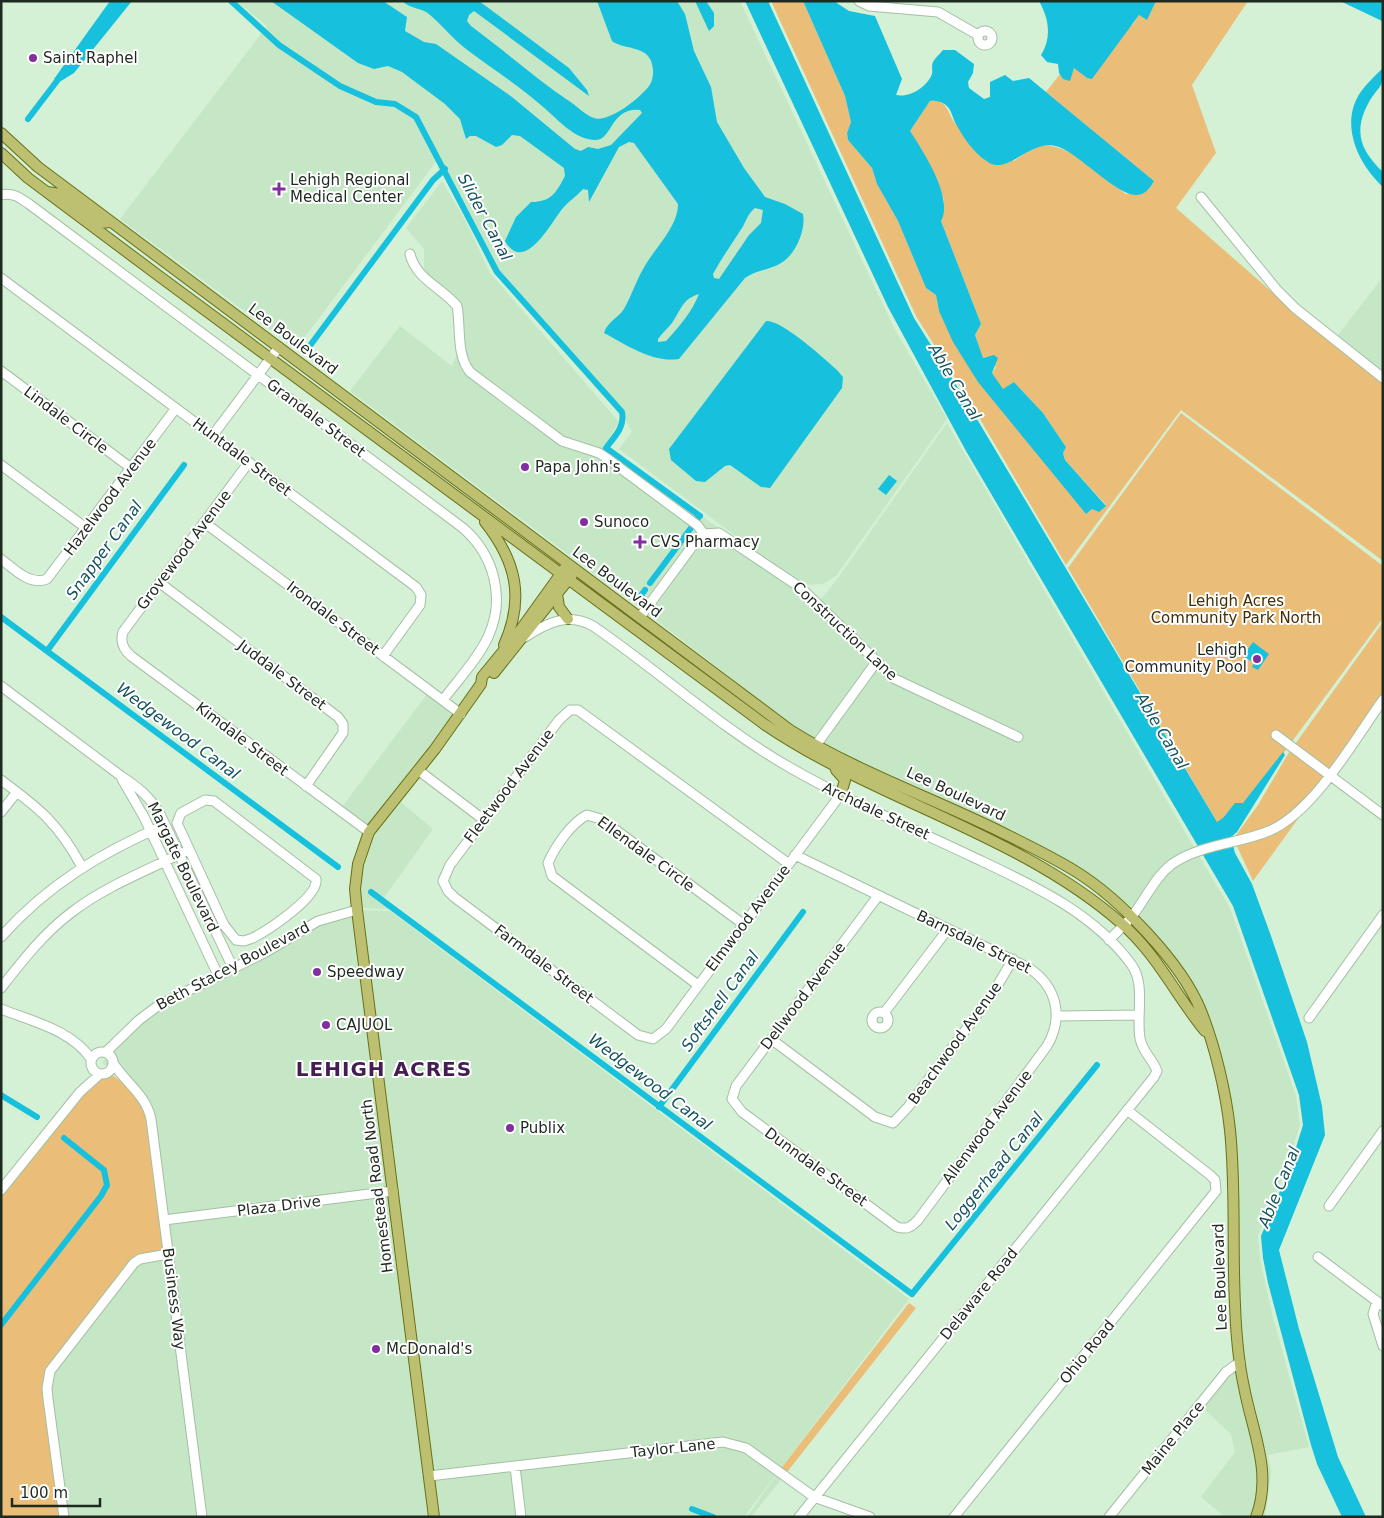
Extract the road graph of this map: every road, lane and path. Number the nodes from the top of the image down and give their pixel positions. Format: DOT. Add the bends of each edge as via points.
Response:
graph roads {
  1 [pos="859,1"];
  2 [pos="978,35"];
  3 [pos="1,133"];
  4 [pos="1,153"];
  5 [pos="46,192"];
  6 [pos="5,194"];
  7 [pos="1201,197"];
  8 [pos="110,222"];
  9 [pos="410,254"];
  10 [pos="1,278"];
  11 [pos="278,347"];
  12 [pos="270,359"];
  13 [pos="1,372"];
  14 [pos="257,375"];
  15 [pos="1383,378"];
  16 [pos="176,408"];
  17 [pos="360,425"];
  18 [pos="213,435"];
  19 [pos="249,462"];
  20 [pos="1,465"];
  21 [pos="131,468"];
  22 [pos="447,472"];
  23 [pos="460,499"];
  24 [pos="205,523"];
  25 [pos="86,528"];
  26 [pos="704,534"];
  27 [pos="1,559"];
  28 [pos="572,566"];
  29 [pos="565,576"];
  30 [pos="160,583"];
  31 [pos="557,594"];
  32 [pos="640,617"];
  33 [pos="568,619"];
  34 [pos="525,637"];
  35 [pos="121,640"];
  36 [pos="383,656"];
  37 [pos="495,661"];
  38 [pos="877,661"];
  39 [pos="681,663"];
  40 [pos="722,680"];
  41 [pos="482,682"];
  42 [pos="1,686"];
  43 [pos="443,700"];
  44 [pos="1383,700"];
  45 [pos="461,714"];
  46 [pos="1276,735"];
  47 [pos="1018,738"];
  48 [pos="814,750"];
  49 [pos="830,764"];
  50 [pos="418,770"];
  51 [pos="1329,775"];
  52 [pos="121,776"];
  53 [pos="1,780"];
  54 [pos="863,780"];
  55 [pos="306,786"];
  56 [pos="17,792"];
  57 [pos="888,792"];
  58 [pos="841,794"];
  59 [pos="946,806"];
  60 [pos="1,812"];
  61 [pos="1383,815"];
  62 [pos="484,820"];
  63 [pos="165,825"];
  64 [pos="150,832"];
  65 [pos="369,832"];
  66 [pos="189,850"];
  67 [pos="179,855"];
  68 [pos="795,856"];
  69 [pos="165,861"];
  70 [pos="789,864"];
  71 [pos="82,867"];
  72 [pos="443,881"];
  73 [pos="878,896"];
  74 [pos="356,910"];
  75 [pos="1383,915"];
  76 [pos="1132,916"];
  77 [pos="743,924"];
  78 [pos="224,925"];
  79 [pos="1124,925"];
  80 [pos="948,929"];
  81 [pos="214,930"];
  82 [pos="1,937"];
  83 [pos="1109,940"];
  84 [pos="1013,959"];
  85 [pos="234,968"];
  86 [pos="218,975"];
  87 [pos="698,985"];
  88 [pos="1,988"];
  89 [pos="1,1009"];
  90 [pos="884,1013"];
  91 [pos="1138,1015"];
  92 [pos="1058,1016"];
  93 [pos="1309,1018"];
  94 [pos="1209,1036"];
  95 [pos="652,1039"];
  96 [pos="771,1039"];
  97 [pos="120,1040"];
  98 [pos="98,1055"];
  99 [pos="113,1061"];
  100 [pos="1157,1071"];
  101 [pos="99,1072"];
  102 [pos="132,1086"];
  103 [pos="732,1099"];
  104 [pos="1126,1110"];
  105 [pos="1383,1131"];
  106 [pos="1,1190"];
  107 [pos="393,1191"];
  108 [pos="1329,1206"];
  109 [pos="164,1220"];
  110 [pos="904,1229"];
  111 [pos="168,1254"];
  112 [pos="1318,1257"];
  113 [pos="1380,1304"];
  114 [pos="1383,1346"];
  115 [pos="1240,1362"];
  116 [pos="516,1467"];
  117 [pos="429,1476"];
  118 [pos="814,1497"];
  119 [pos="64,1517"];
  120 [pos="202,1517"];
  121 [pos="434,1517"];
  122 [pos="521,1517"];
  123 [pos="799,1517"];
  124 [pos="870,1517"];
  125 [pos="954,1517"];
  126 [pos="1109,1517"];
  127 [pos="1256,1517"];
  1 -- 2 [label="street" via="869,6 938,12"];
  3 -- 8 [label="main road, Lee Boulevard" via="38,167"];
  4 -- 5 [label="main road, Lee Boulevard"];
  5 -- 8 [label="main road" via="61,194 100,223"];
  5 -- 12 [label="main road, Lee Boulevard"];
  6 -- 14 [label="street, Grandale Street" via="29,204"];
  7 -- 15 [label="street" via="1295,308"];
  8 -- 11 [label="main road, Lee Boulevard"];
  9 -- 26 [label="street" via="425,279 457,306 462,356 464,366 470,372 562,441 608,459 697,525"];
  10 -- 16 [label="street, Huntdale Street"];
  11 -- 12 [label="street"];
  11 -- 22 [label="main road, Lee Boulevard"];
  12 -- 14 [label="street"];
  12 -- 17 [label="main road, Lee Boulevard"];
  13 -- 21 [label="street, Lindale Circle"];
  14 -- 18 [label="street"];
  14 -- 43 [label="street, Grandale Street" via="463,528 486,555 495,584 495,617 483,646"];
  16 -- 18 [label="street, Huntdale Street"];
  16 -- 21 [label="street, Hazelwood Avenue"];
  17 -- 22 [label="main road" via="374,427 432,469 442,474"];
  17 -- 23 [label="main road, Lee Boulevard"];
  18 -- 19 [label="street, Huntdale Street"];
  19 -- 24 [label="street, Grovewood Avenue"];
  19 -- 36 [label="street, Huntdale Street" via="416,587 421,596 420,605"];
  20 -- 25 [label="street"];
  21 -- 25 [label="street, Hazelwood Avenue"];
  22 -- 28 [label="main road, Lee Boulevard"];
  23 -- 29 [label="main road, Lee Boulevard"];
  23 -- 37 [label="main road" via="482,518 497,537 514,576 514,616"];
  24 -- 30 [label="street, Grovewood Avenue"];
  24 -- 36 [label="street, Irondale Street"];
  25 -- 27 [label="street, Hazelwood Avenue" via="47,580 28,579"];
  26 -- 32 [label="street"];
  26 -- 38 [label="street, Construction Lane" via="712,532 728,537 801,588"];
  28 -- 29 [label="main road, Homestead Road North"];
  28 -- 32 [label="main road, Lee Boulevard"];
  29 -- 31 [label="main road, Homestead Road North"];
  29 -- 37 [label="main road, Homestead Road North"];
  29 -- 39 [label="main road, Lee Boulevard"];
  30 -- 35 [label="street, Grovewood Avenue" via="123,632"];
  30 -- 55 [label="street, Juddale Street" via="338,717 344,733"];
  31 -- 33 [label="main road" via="559,607"];
  31 -- 34 [label="main road, Homestead Road North"];
  32 -- 40 [label="main road, Lee Boulevard"];
  33 -- 34 [label="street" via="549,623"];
  33 -- 58 [label="street, Archdale Street" via="593,626 774,758"];
  34 -- 41 [label="main road, Homestead Road North" via="491,677"];
  35 -- 55 [label="street, Kimdale Street" via="131,656"];
  36 -- 43 [label="street, Irondale Street"];
  37 -- 41 [label="main road, Homestead Road North" via="482,677"];
  38 -- 47 [label="street, Construction Lane" via="902,683"];
  38 -- 48 [label="street"];
  39 -- 40 [label="main road" via="694,666 714,680"];
  39 -- 48 [label="main road, Lee Boulevard" via="764,724"];
  40 -- 48 [label="main road, Lee Boulevard"];
  41 -- 45 [label="main road, Homestead Road North"];
  42 -- 52 [label="street, Margate Boulevard"];
  43 -- 45 [label="street, Irondale Street"];
  44 -- 51 [label="street"];
  45 -- 50 [label="main road, Homestead Road North"];
  46 -- 51 [label="street"];
  48 -- 49 [label="main road, Lee Boulevard"];
  48 -- 59 [label="main road, Lee Boulevard"];
  49 -- 54 [label="main road, Lee Boulevard"];
  49 -- 58 [label="main road" via="844,778"];
  50 -- 62 [label="street"];
  50 -- 65 [label="main road, Homestead Road North"];
  51 -- 61 [label="street"];
  51 -- 76 [label="street" via="1304,808 1290,820 1268,832 1192,853 1165,870"];
  52 -- 63 [label="street, Margate Boulevard" via="145,793"];
  52 -- 64 [label="street, Margate Boulevard"];
  53 -- 56 [label="street"];
  54 -- 57 [label="main road, Lee Boulevard"];
  54 -- 58 [label="main road"];
  55 -- 65 [label="street, Kimdale Street"];
  56 -- 60 [label="street"];
  56 -- 71 [label="street" via="51,819"];
  57 -- 59 [label="main road" via="900,792 940,810"];
  57 -- 79 [label="main road, Lee Boulevard" via="990,840 1068,882"];
  58 -- 68 [label="street, Elmwood Avenue"];
  58 -- 83 [label="street, Archdale Street" via="1050,895"];
  59 -- 76 [label="main road, Lee Boulevard" via="1075,872"];
  62 -- 70 [label="street, Fleetwood Avenue" via="563,715 570,710 578,710"];
  62 -- 72 [label="street, Fleetwood Avenue" via="445,873"];
  63 -- 64 [label="street"];
  63 -- 67 [label="street, Margate Boulevard"];
  64 -- 69 [label="street, Margate Boulevard"];
  64 -- 71 [label="street"];
  65 -- 74 [label="main road, Homestead Road North" via="358,864"];
  66 -- 67 [label="street"];
  66 -- 78 [label="street"];
  66 -- 78 [label="street" via="177,818 209,799 316,879 315,890 253,938 236,940"];
  67 -- 69 [label="street"];
  67 -- 81 [label="street, Margate Boulevard"];
  68 -- 70 [label="street, Elmwood Avenue"];
  68 -- 73 [label="street, Barnsdale Street"];
  69 -- 86 [label="street, Margate Boulevard"];
  69 -- 88 [label="street" via="103,891 73,911 38,942"];
  70 -- 77 [label="street, Elmwood Avenue"];
  71 -- 82 [label="street" via="43,894"];
  72 -- 95 [label="street, Farmdale Street" via="454,897 638,1035"];
  73 -- 80 [label="street, Barnsdale Street"];
  73 -- 96 [label="street, Dellwood Avenue"];
  74 -- 85 [label="street, Beth Stacey Boulevard" via="318,921"];
  74 -- 107 [label="main road, Homestead Road North"];
  75 -- 93 [label="street"];
  76 -- 79 [label="street"];
  76 -- 94 [label="main road, Lee Boulevard" via="1186,984 1201,1010"];
  77 -- 87 [label="street, Elmwood Avenue"];
  77 -- 87 [label="street, Ellendale Circle" via="595,816 579,819 568,833 548,863 552,876"];
  78 -- 81 [label="street"];
  79 -- 83 [label="street"];
  79 -- 94 [label="main road, Lee Boulevard" via="1147,950"];
  80 -- 84 [label="street, Barnsdale Street"];
  80 -- 90 [label="street"];
  81 -- 85 [label="street, Margate Boulevard"];
  83 -- 91 [label="street, Archdale Street" via="1137,975"];
  84 -- 92 [label="street, Barnsdale Street" via="1043,979 1051,991"];
  84 -- 96 [label="street, Beachwood Avenue" via="993,994 893,1123 876,1117"];
  85 -- 86 [label="street, Beth Stacey Boulevard"];
  86 -- 97 [label="street, Beth Stacey Boulevard" via="159,1005"];
  87 -- 95 [label="street, Elmwood Avenue" via="666,1029"];
  89 -- 98 [label="street" via="45,1025"];
  91 -- 92 [label="street"];
  91 -- 100 [label="street, Archdale Street" via="1142,1048"];
  92 -- 110 [label="street, Allenwood Avenue" via="1047,1046 918,1220"];
  94 -- 115 [label="main road, Lee Boulevard" via="1230,1134 1235,1306"];
  96 -- 103 [label="street, Dellwood Avenue" via="736,1086"];
  97 -- 98 [label="street, Beth Stacey Boulevard"];
  97 -- 99 [label="street, Beth Stacey Boulevard"];
  98 -- 99 [label="street, Business Way"];
  98 -- 101 [label="street"];
  99 -- 101 [label="street, Beth Stacey Boulevard" via="111,1070"];
  99 -- 102 [label="street, Business Way"];
  100 -- 104 [label="street, Delaware Road"];
  101 -- 102 [label="street, Business Way" via="116,1076"];
  101 -- 106 [label="street"];
  102 -- 109 [label="street, Business Way" via="142,1095 150,1111"];
  103 -- 110 [label="street, Dunndale Street" via="742,1112"];
  104 -- 118 [label="street, Delaware Road"];
  104 -- 125 [label="street, Ohio Road" via="1210,1175 1216,1186 1214,1195"];
  105 -- 108 [label="street"];
  107 -- 109 [label="street, Plaza Drive"];
  107 -- 117 [label="main road, Homestead Road North"];
  109 -- 111 [label="street, Business Way"];
  111 -- 119 [label="street" via="140,1259 134,1264 50,1371 47,1394"];
  111 -- 120 [label="street, Business Way"];
  112 -- 113 [label="street"];
  113 -- 114 [label="street" via="1373,1314"];
  115 -- 126 [label="street, Maine Place" via="1226,1372"];
  115 -- 127 [label="main road, Lee Boulevard" via="1263,1470"];
  116 -- 117 [label="street, Taylor Lane"];
  116 -- 118 [label="street, Taylor Lane" via="723,1442 752,1452"];
  116 -- 122 [label="street"];
  117 -- 121 [label="main road, Homestead Road North"];
  118 -- 123 [label="street, Delaware Road"];
  118 -- 124 [label="street, Taylor Lane"];
}
